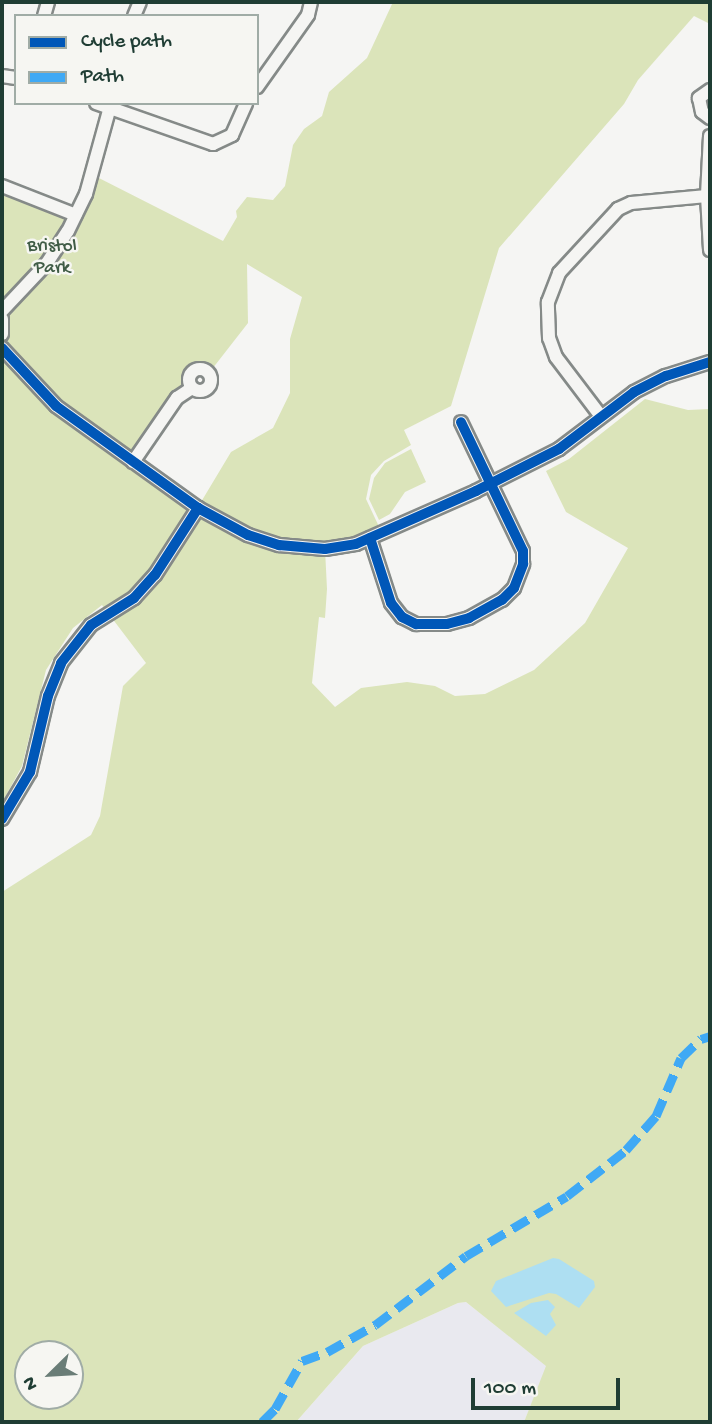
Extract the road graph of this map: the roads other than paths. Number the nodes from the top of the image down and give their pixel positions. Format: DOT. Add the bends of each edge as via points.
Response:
graph roads {
  1 [pos="311,2"];
  2 [pos="259,84"];
  3 [pos="710,90"];
  4 [pos="245,105"];
  5 [pos="110,106"];
  6 [pos="710,118"];
  7 [pos="710,136"];
  8 [pos="2,186"];
  9 [pos="707,197"];
  10 [pos="76,215"];
  11 [pos="710,250"];
  12 [pos="2,311"];
  13 [pos="2,319"];
  14 [pos="2,334"];
  15 [pos="2,348"];
  16 [pos="710,362"];
  17 [pos="192,388"];
  18 [pos="600,415"];
  19 [pos="461,422"];
  20 [pos="133,462"];
  21 [pos="491,484"];
  22 [pos="198,508"];
  23 [pos="370,538"];
  24 [pos="2,819"];
  1 -- 2 [label="street" via="308,15"];
  3 -- 6 [label="street" via="699,98 702,112"];
  4 -- 5 [label="street" via="235,130 220,143 205,143"];
  5 -- 10 [label="street"];
  7 -- 9 [label="street"];
  8 -- 10 [label="street"];
  9 -- 11 [label="street"];
  9 -- 18 [label="street" via="631,202 618,209 559,273 548,302 548,338 556,357"];
  10 -- 12 [label="street" via="47,264"];
  13 -- 14 [label="street"];
  15 -- 20 [label="street" via="56,406"];
  16 -- 18 [label="street" via="666,376"];
  17 -- 20 [label="street" via="177,398"];
  18 -- 21 [label="street" via="559,449"];
  19 -- 21 [label="street"];
  20 -- 22 [label="street"];
  21 -- 23 [label="street"];
  21 -- 23 [label="street" via="518,538 523,564 514,588 502,600 469,618 429,626 402,617 387,596"];
  22 -- 23 [label="street" via="248,535 279,545 338,548"];
  22 -- 24 [label="street" via="150,582 134,598 91,625 61,663 47,696 30,772"];
}
